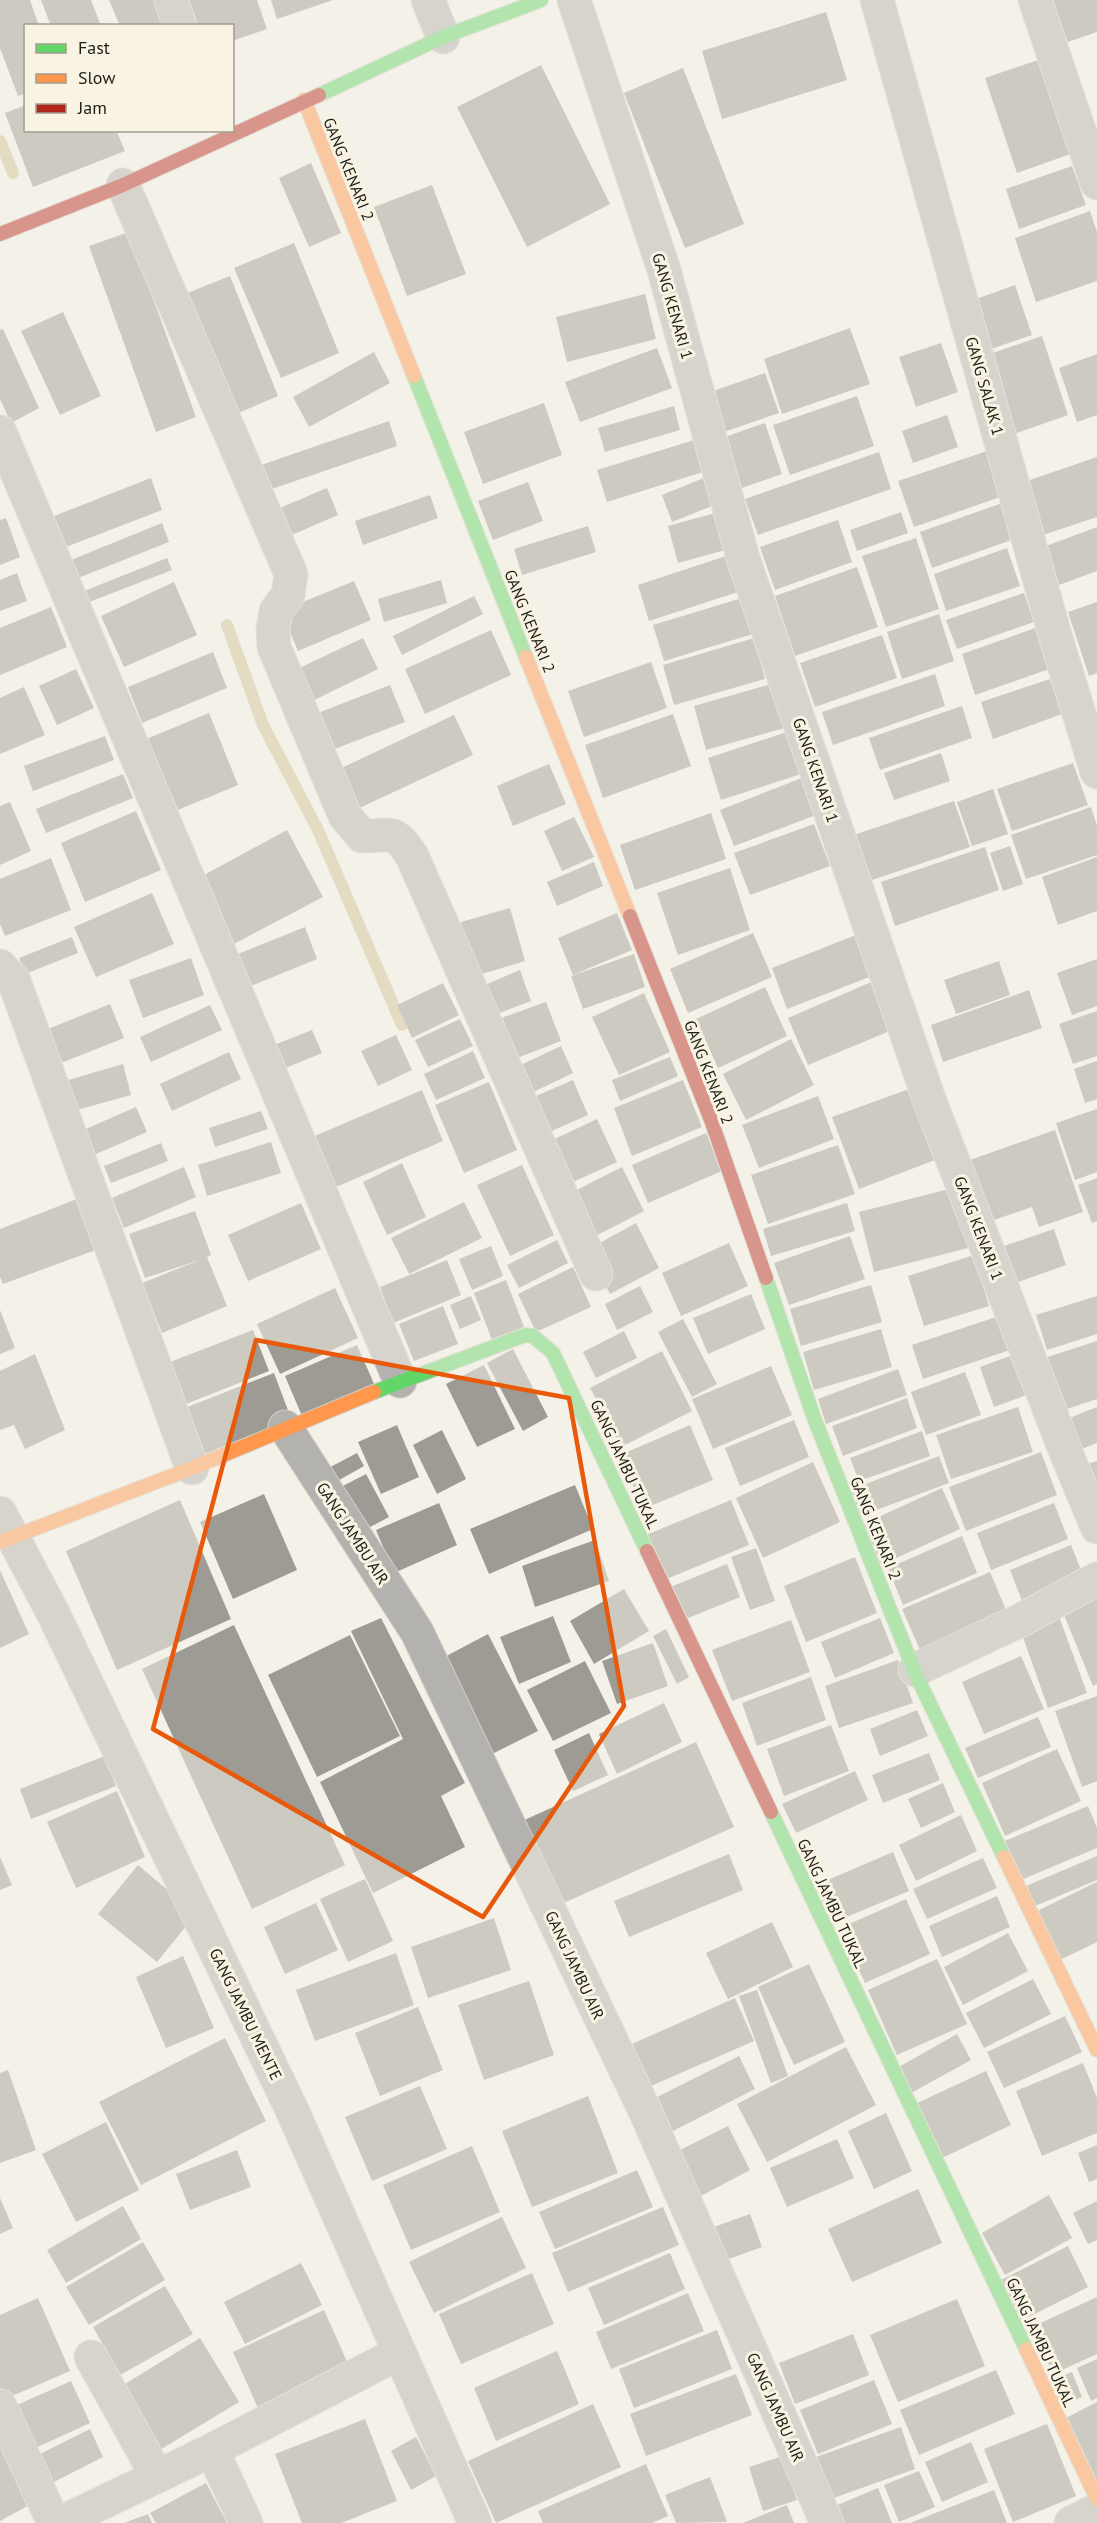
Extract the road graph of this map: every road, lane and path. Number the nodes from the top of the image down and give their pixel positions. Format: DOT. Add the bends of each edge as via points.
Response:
graph roads {
  1 [pos="171,0"];
  2 [pos="428,0"];
  3 [pos="541,0"];
  4 [pos="574,0"];
  5 [pos="877,0"];
  6 [pos="1035,0"];
  7 [pos="179,24"];
  8 [pos="442,37"];
  9 [pos="304,100"];
  10 [pos="234,130"];
  11 [pos="228,133"];
  12 [pos="1097,183"];
  13 [pos="123,185"];
  14 [pos="0,234"];
  15 [pos="0,432"];
  16 [pos="1097,772"];
  17 [pos="0,966"];
  18 [pos="596,1274"];
  19 [pos="400,1381"];
  20 [pos="285,1427"];
  21 [pos="192,1468"];
  22 [pos="1097,1527"];
  23 [pos="4,1531"];
  24 [pos="1097,1579"];
  25 [pos="915,1670"];
  26 [pos="1097,2050"];
  27 [pos="399,2353"];
  28 [pos="91,2357"];
  29 [pos="0,2406"];
  30 [pos="212,2450"];
  31 [pos="158,2476"];
  32 [pos="1097,2499"];
  33 [pos="1097,2510"];
  34 [pos="54,2523"];
  35 [pos="60,2523"];
  36 [pos="246,2523"];
  37 [pos="475,2523"];
  38 [pos="827,2523"];
  39 [pos="1071,2523"];
  1 -- 7 [label="street"];
  2 -- 8 [label="street"];
  3 -- 8 [label="street"];
  4 -- 22 [label="street, GANG KENARI 1" via="664,270 758,603 930,1100"];
  5 -- 16 [label="street, GANG SALAK 1"];
  6 -- 12 [label="street"];
  8 -- 9 [label="street"];
  9 -- 10 [label="street"];
  9 -- 25 [label="street, GANG KENARI 2" via="711,1120 814,1418"];
  11 -- 13 [label="street"];
  13 -- 14 [label="street"];
  13 -- 18 [label="street" via="291,574 288,595 276,611 274,647 345,816 362,836 393,834 412,856"];
  15 -- 19 [label="street"];
  17 -- 21 [label="street" via="14,981"];
  19 -- 20 [label="street"];
  19 -- 32 [label="street, GANG JAMBU TUKAL" via="525,1335 533,1335 553,1353"];
  20 -- 21 [label="street"];
  20 -- 38 [label="street, GANG JAMBU AIR" via="417,1632 645,2111"];
  21 -- 23 [label="street"];
  23 -- 27 [label="street, GANG JAMBU MENTE" via="53,1613 287,2099"];
  24 -- 25 [label="street"];
  25 -- 26 [label="street, GANG KENARI 2"];
  27 -- 30 [label="street"];
  27 -- 37 [label="street, GANG JAMBU MENTE"];
  28 -- 31 [label="street"];
  29 -- 34 [label="street"];
  30 -- 31 [label="street"];
  30 -- 36 [label="street"];
  31 -- 35 [label="street"];
  33 -- 39 [label="street"];
}
